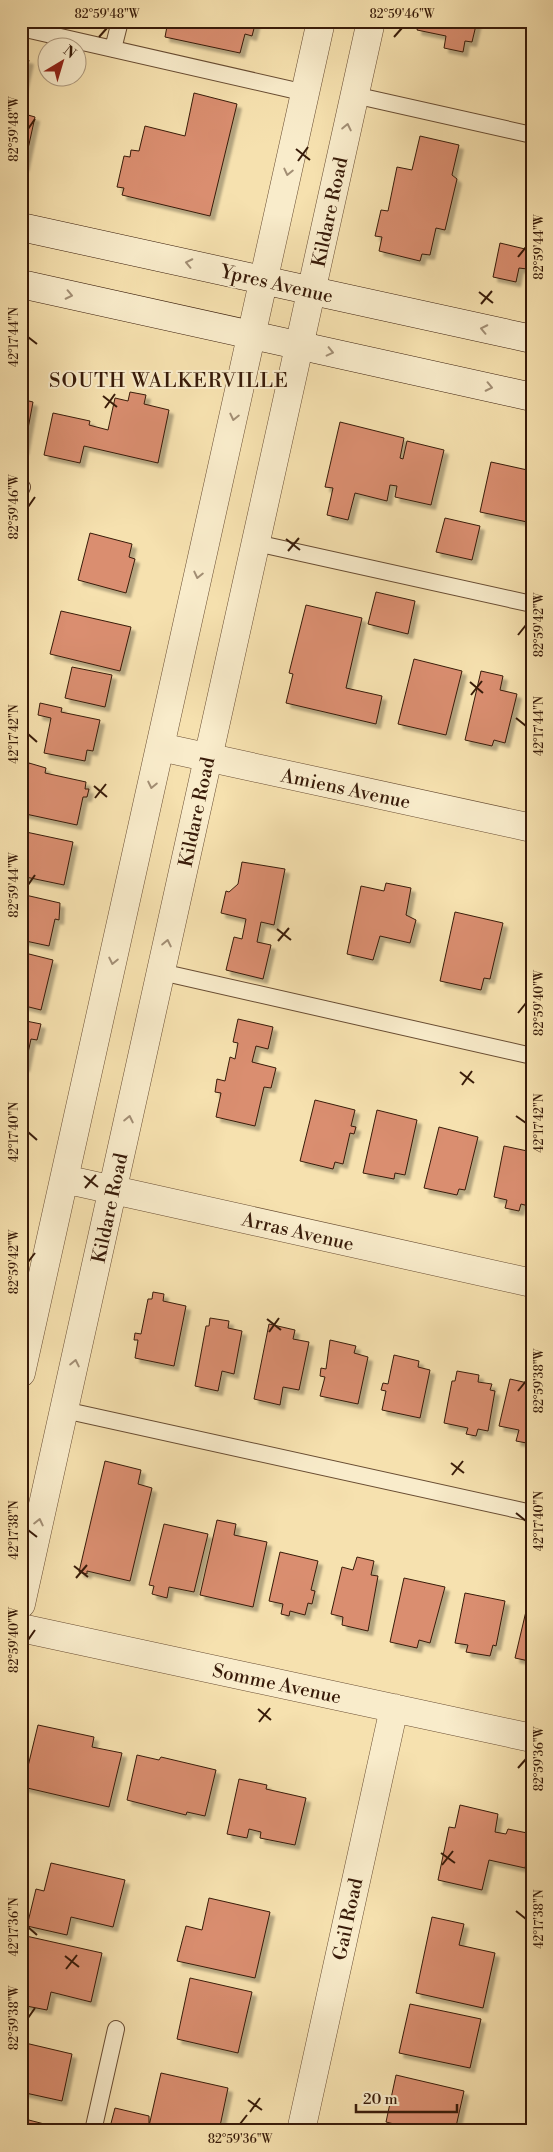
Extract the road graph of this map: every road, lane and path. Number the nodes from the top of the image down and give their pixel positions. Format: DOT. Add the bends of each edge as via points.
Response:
graph roads {
  1 [pos="120,21"];
  2 [pos="321,21"];
  3 [pos="371,21"];
  4 [pos="21,28"];
  5 [pos="114,49"];
  6 [pos="306,93"];
  7 [pos="354,95"];
  8 [pos="532,135"];
  9 [pos="21,227"];
  10 [pos="264,280"];
  11 [pos="21,284"];
  12 [pos="312,290"];
  13 [pos="252,335"];
  14 [pos="532,339"];
  15 [pos="300,345"];
  16 [pos="532,396"];
  17 [pos="256,543"];
  18 [pos="532,604"];
  19 [pos="160,747"];
  20 [pos="208,758"];
  21 [pos="532,828"];
  22 [pos="161,972"];
  23 [pos="532,1056"];
  24 [pos="64,1179"];
  25 [pos="113,1190"];
  26 [pos="532,1283"];
  27 [pos="21,1373"];
  28 [pos="64,1410"];
  29 [pos="532,1513"];
  30 [pos="21,1604"];
  31 [pos="21,1628"];
  32 [pos="394,1708"];
  33 [pos="532,1738"];
  34 [pos="116,2029"];
  35 [pos="93,2131"];
  36 [pos="301,2131"];
  1 -- 5 [label="lane"];
  2 -- 6 [label="street"];
  3 -- 7 [label="street, Kildare Road"];
  4 -- 5 [label="lane"];
  5 -- 6 [label="lane"];
  6 -- 10 [label="street, one-way"];
  7 -- 8 [label="lane"];
  12 -- 7 [label="street, Kildare Road, one-way"];
  10 -- 9 [label="street, Ypres Avenue, one-way"];
  10 -- 12 [label="street, Ypres Avenue"];
  10 -- 13 [label="street"];
  11 -- 13 [label="street, one-way"];
  14 -- 12 [label="street, Ypres Avenue, one-way"];
  12 -- 15 [label="street, Kildare Road"];
  13 -- 15 [label="street"];
  13 -- 19 [label="street, one-way"];
  15 -- 16 [label="street, one-way"];
  15 -- 17 [label="street, Kildare Road"];
  17 -- 18 [label="lane"];
  17 -- 20 [label="street, Kildare Road"];
  19 -- 20 [label="street, Amiens Avenue"];
  19 -- 24 [label="street, one-way"];
  20 -- 21 [label="street, Amiens Avenue"];
  22 -- 20 [label="street, Kildare Road, one-way"];
  22 -- 23 [label="lane"];
  25 -- 22 [label="street, Kildare Road, one-way"];
  24 -- 25 [label="street, Arras Avenue"];
  24 -- 27 [label="street"];
  25 -- 26 [label="street, Arras Avenue"];
  28 -- 25 [label="street, Kildare Road, one-way"];
  28 -- 29 [label="lane"];
  30 -- 28 [label="street, Kildare Road, one-way"];
  31 -- 32 [label="street, Somme Avenue"];
  32 -- 33 [label="street, Somme Avenue"];
  32 -- 36 [label="street, Gail Road"];
  34 -- 35 [label="lane"];
}
